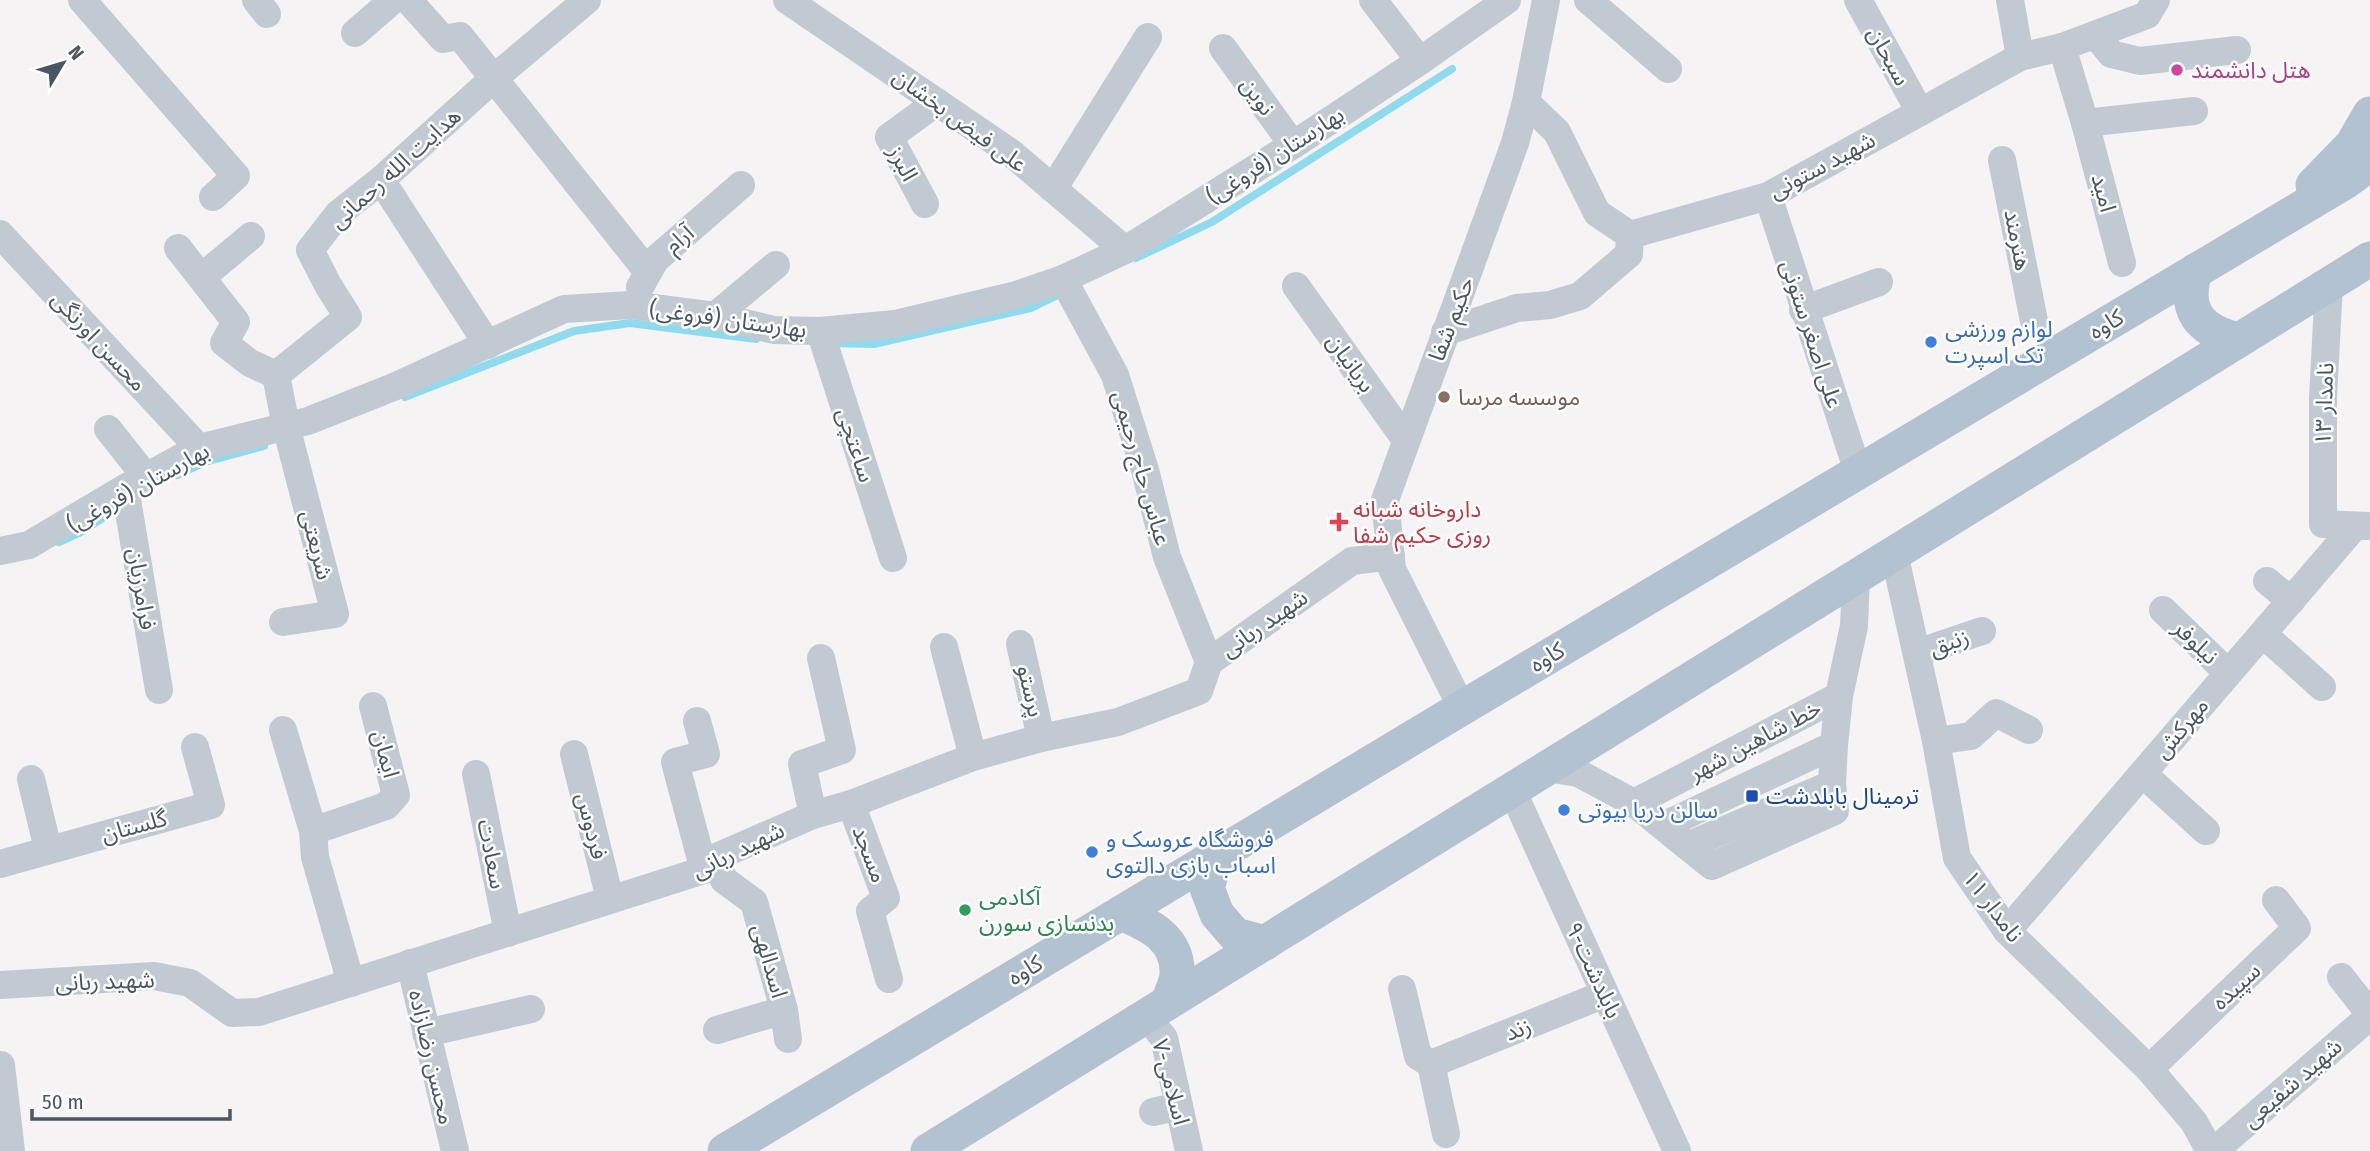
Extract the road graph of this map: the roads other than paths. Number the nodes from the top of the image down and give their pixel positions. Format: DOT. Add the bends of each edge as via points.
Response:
graph roads {
  1 [pos="82,0"];
  2 [pos="393,0"];
  3 [pos="408,0"];
  4 [pos="787,0"];
  5 [pos="1373,0"];
  6 [pos="1507,0"];
  7 [pos="1546,0"];
  8 [pos="1588,0"];
  9 [pos="1858,0"];
  10 [pos="2010,0"];
  11 [pos="2156,0"];
  12 [pos="572,5"];
  13 [pos="355,33"];
  14 [pos="2096,35"];
  15 [pos="1148,37"];
  16 [pos="2062,47"];
  17 [pos="1223,48"];
  18 [pos="2237,50"];
  19 [pos="2020,57"];
  20 [pos="1420,61"];
  21 [pos="1668,69"];
  22 [pos="493,79"];
  23 [pos="937,102"];
  24 [pos="1526,102"];
  25 [pos="2194,111"];
  26 [pos="1920,112"];
  27 [pos="2370,114"];
  28 [pos="2085,123"];
  29 [pos="1293,145"];
  30 [pos="2002,160"];
  31 [pos="2362,178"];
  32 [pos="381,180"];
  33 [pos="741,185"];
  34 [pos="1053,189"];
  35 [pos="1768,196"];
  36 [pos="213,197"];
  37 [pos="925,205"];
  38 [pos="2277,222"];
  39 [pos="0,234"];
  40 [pos="1630,235"];
  41 [pos="250,236"];
  42 [pos="178,248"];
  43 [pos="1125,250"];
  44 [pos="2370,259"];
  45 [pos="2122,263"];
  46 [pos="776,265"];
  47 [pos="649,271"];
  48 [pos="2194,271"];
  49 [pos="202,277"];
  50 [pos="1879,282"];
  51 [pos="2329,284"];
  52 [pos="1067,286"];
  53 [pos="1296,286"];
  54 [pos="631,305"];
  55 [pos="1803,310"];
  56 [pos="715,316"];
  57 [pos="2034,321"];
  58 [pos="1445,332"];
  59 [pos="2238,340"];
  60 [pos="823,343"];
  61 [pos="488,345"];
  62 [pos="276,376"];
  63 [pos="108,429"];
  64 [pos="289,435"];
  65 [pos="1406,440"];
  66 [pos="199,448"];
  67 [pos="1858,472"];
  68 [pos="132,492"];
  69 [pos="2362,526"];
  70 [pos="0,551"];
  71 [pos="1894,553"];
  72 [pos="1391,556"];
  73 [pos="893,558"];
  74 [pos="1856,577"];
  75 [pos="2267,581"];
  76 [pos="2291,601"];
  77 [pos="2163,610"];
  78 [pos="283,622"];
  79 [pos="1982,631"];
  80 [pos="2263,634"];
  81 [pos="1020,643"];
  82 [pos="944,647"];
  83 [pos="1917,653"];
  84 [pos="821,658"];
  85 [pos="1209,662"];
  86 [pos="2228,673"];
  87 [pos="2322,687"];
  88 [pos="159,690"];
  89 [pos="1839,696"];
  90 [pos="373,706"];
  91 [pos="1462,708"];
  92 [pos="697,721"];
  93 [pos="283,730"];
  94 [pos="2029,730"];
  95 [pos="1041,738"];
  96 [pos="1936,741"];
  97 [pos="1833,745"];
  98 [pos="195,747"];
  99 [pos="574,754"];
  100 [pos="973,757"];
  101 [pos="1547,768"];
  102 [pos="476,774"];
  103 [pos="2143,774"];
  104 [pos="31,779"];
  105 [pos="1512,790"];
  106 [pos="1634,803"];
  107 [pos="851,804"];
  108 [pos="813,815"];
  109 [pos="1663,827"];
  110 [pos="313,831"];
  111 [pos="2206,831"];
  112 [pos="48,849"];
  113 [pos="1217,855"];
  114 [pos="0,864"];
  115 [pos="709,864"];
  116 [pos="610,899"];
  117 [pos="2276,900"];
  118 [pos="1121,913"];
  119 [pos="2007,931"];
  120 [pos="508,933"];
  121 [pos="1265,943"];
  122 [pos="410,963"];
  123 [pos="2341,977"];
  124 [pos="889,979"];
  125 [pos="352,983"];
  126 [pos="0,985"];
  127 [pos="1402,989"];
  128 [pos="1605,994"];
  129 [pos="531,1009"];
  130 [pos="1157,1009"];
  131 [pos="784,1010"];
  132 [pos="2370,1015"];
  133 [pos="717,1030"];
  134 [pos="426,1033"];
  135 [pos="788,1039"];
  136 [pos="1431,1064"];
  137 [pos="1,1065"];
  138 [pos="2149,1069"];
  139 [pos="1446,1133"];
  140 [pos="10,1151"];
  141 [pos="455,1151"];
  142 [pos="725,1151"];
  143 [pos="929,1151"];
  144 [pos="1189,1151"];
  145 [pos="1677,1151"];
  146 [pos="2212,1151"];
  1 -- 36 [label="street" via="236,176"];
  2 -- 13 [label="street"];
  3 -- 22 [label="street" via="443,38 460,36"];
  4 -- 23 [label="street, علی فیض بخشان"];
  5 -- 20 [label="street"];
  6 -- 20 [label="street, بهارستان (فروغی)"];
  7 -- 24 [label="street, حکیم شفا"];
  8 -- 21 [label="street"];
  9 -- 26 [label="street, سبحان"];
  10 -- 19 [label="street"];
  11 -- 14 [label="street, شهید ستونی" via="2147,15"];
  12 -- 22 [label="street, هدایت الله رحمانی"];
  14 -- 16 [label="street, شهید ستونی"];
  14 -- 18 [label="street" via="2111,54 2140,61"];
  15 -- 34 [label="street"];
  16 -- 19 [label="street, شهید ستونی"];
  16 -- 28 [label="street, امید"];
  17 -- 29 [label="street, نوین"];
  19 -- 26 [label="street, شهید ستونی"];
  20 -- 29 [label="street, بهارستان (فروغی)"];
  22 -- 32 [label="street, هدایت الله رحمانی"];
  22 -- 47 [label="street"];
  23 -- 34 [label="street, علی فیض بخشان" via="1010,152"];
  23 -- 37 [label="street, البرز" via="889,137"];
  24 -- 40 [label="street" via="1557,132 1597,213"];
  24 -- 58 [label="street, حکیم شفا"];
  25 -- 28 [label="street"];
  26 -- 35 [label="street, شهید ستونی"];
  27 -- 38 [label="main road" via="2351,145"];
  28 -- 45 [label="street, امید"];
  29 -- 43 [label="street, بهارستان (فروغی)"];
  30 -- 57 [label="street, هنرمند"];
  31 -- 38 [label="main road, کاوه"];
  32 -- 61 [label="street"];
  32 -- 62 [label="street, هدایت الله رحمانی" via="338,214 310,250 348,317"];
  33 -- 47 [label="street, آرام" via="655,260"];
  34 -- 43 [label="street, علی فیض بخشان"];
  35 -- 40 [label="street, شهید ستونی"];
  35 -- 55 [label="street, علی اصغر ستونی"];
  38 -- 48 [label="main road, کاوه"];
  39 -- 66 [label="street, محسن اورنگی"];
  40 -- 58 [label="street" via="1629,254 1580,296 1517,308"];
  41 -- 49 [label="street"];
  42 -- 49 [label="street"];
  43 -- 52 [label="street, بهارستان (فروغی)"];
  44 -- 51 [label="main road"];
  46 -- 56 [label="street"];
  47 -- 54 [label="street, آرام"];
  48 -- 59 [label="main road" via="2190,302 2197,317 2209,330"];
  48 -- 67 [label="main road, کاوه"];
  49 -- 62 [label="street" via="236,322 224,343"];
  50 -- 55 [label="street"];
  51 -- 59 [label="main road"];
  51 -- 69 [label="street, ۱۳ نامدار" via="2323,524"];
  52 -- 60 [label="street, بهارستان (فروغی)"];
  52 -- 85 [label="street, عباس حاج رحیمی" via="1115,375 1167,557"];
  53 -- 65 [label="street, بریانیان"];
  54 -- 56 [label="street, بهارستان (فروغی)"];
  54 -- 61 [label="street, بهارستان (فروغی)" via="564,309"];
  55 -- 67 [label="street, علی اصغر ستونی"];
  56 -- 60 [label="street, بهارستان (فروغی)"];
  58 -- 65 [label="street, حکیم شفا"];
  59 -- 71 [label="main road"];
  60 -- 73 [label="street, ساعتچی"];
  61 -- 64 [label="street, بهارستان (فروغی)" via="308,421"];
  62 -- 64 [label="street"];
  63 -- 68 [label="street"];
  64 -- 66 [label="street, بهارستان (فروغی)"];
  64 -- 78 [label="street, شریعتی" via="335,614"];
  65 -- 72 [label="street, حکیم شفا" via="1385,500"];
  66 -- 68 [label="street, بهارستان (فروغی)"];
  67 -- 91 [label="main road, کاوه"];
  68 -- 70 [label="street, بهارستان (فروغی)" via="29,545"];
  68 -- 88 [label="street, فرامرزیان"];
  69 -- 76 [label="street, مهرکش"];
  71 -- 74 [label="main road"];
  71 -- 83 [label="street, ۱۱ نامدار"];
  72 -- 85 [label="street, شهید ربانی" via="1352,561"];
  72 -- 91 [label="street, حکیم شفا" via="1392,569"];
  74 -- 89 [label="street" via="1854,626"];
  74 -- 101 [label="main road"];
  75 -- 76 [label="street"];
  76 -- 80 [label="street, مهرکش"];
  77 -- 86 [label="street, نیلوفر"];
  79 -- 83 [label="street, زنبق"];
  80 -- 86 [label="street, مهرکش"];
  80 -- 87 [label="street"];
  81 -- 95 [label="street, پرستو"];
  82 -- 100 [label="street"];
  83 -- 96 [label="street, ۱۱ نامدار"];
  84 -- 108 [label="street" via="842,750 802,764"];
  85 -- 95 [label="street, شهید ربانی" via="1199,691 1118,722"];
  86 -- 103 [label="street, مهرکش"];
  89 -- 97 [label="street"];
  89 -- 106 [label="street, خط شاهین شهر"];
  90 -- 110 [label="street, ایمان" via="396,795 386,806"];
  91 -- 113 [label="main road, کاوه"];
  92 -- 115 [label="street, اسدالهی" via="706,754 675,762"];
  93 -- 110 [label="street"];
  94 -- 96 [label="street" via="1996,713 1971,736"];
  95 -- 100 [label="street, شهید ربانی"];
  96 -- 119 [label="street, ۱۱ نامدار" via="1957,858"];
  97 -- 109 [label="street"];
  97 -- 109 [label="street" via="1835,811 1712,866"];
  98 -- 112 [label="street, گلستان" via="211,806"];
  99 -- 116 [label="street, فردوس"];
  100 -- 107 [label="street, شهید ربانی"];
  101 -- 105 [label="main road"];
  101 -- 106 [label="street" via="1578,774"];
  102 -- 120 [label="street, سعادت"];
  103 -- 111 [label="street"];
  103 -- 119 [label="street, مهرکش"];
  104 -- 112 [label="street"];
  105 -- 121 [label="main road"];
  105 -- 128 [label="street, ۹-بابلدشت"];
  106 -- 109 [label="street"];
  107 -- 108 [label="street, شهید ربانی"];
  107 -- 124 [label="street, مسجد" via="886,898 870,911"];
  108 -- 115 [label="street, شهید ربانی"];
  110 -- 125 [label="street" via="315,857"];
  112 -- 114 [label="street, گلستان"];
  113 -- 118 [label="main road, کاوه"];
  113 -- 121 [label="main road" via="1208,888 1217,914 1235,935"];
  115 -- 116 [label="street, شهید ربانی"];
  115 -- 131 [label="street, اسدالهی" via="754,902"];
  116 -- 120 [label="street, شهید ربانی"];
  117 -- 138 [label="street, سپیده" via="2297,928"];
  118 -- 130 [label="main road" via="1152,926 1176,960 1177,977"];
  118 -- 142 [label="main road, کاوه"];
  119 -- 138 [label="street, ۱۱ نامدار"];
  120 -- 122 [label="street, شهید ربانی"];
  121 -- 130 [label="main road"];
  122 -- 125 [label="street, شهید ربانی"];
  122 -- 134 [label="street, محسن رضازاده"];
  123 -- 132 [label="street"];
  125 -- 126 [label="street, شهید ربانی" via="259,1012 232,1013 190,983 155,976"];
  127 -- 136 [label="street" via="1418,1056"];
  128 -- 136 [label="street, زند"];
  128 -- 145 [label="street, ۹-بابلدشت"];
  129 -- 134 [label="street"];
  130 -- 143 [label="main road"];
  130 -- 144 [label="street, ۷-اسلامی" via="1164,1038 1166,1109"];
  131 -- 133 [label="street"];
  131 -- 135 [label="street, اسدالهی"];
  132 -- 146 [label="street, شهید شفیعی"];
  134 -- 141 [label="street, محسن رضازاده"];
  136 -- 139 [label="street"];
  137 -- 140 [label="street"];
  138 -- 146 [label="street, ۱۱ نامدار"];
}
